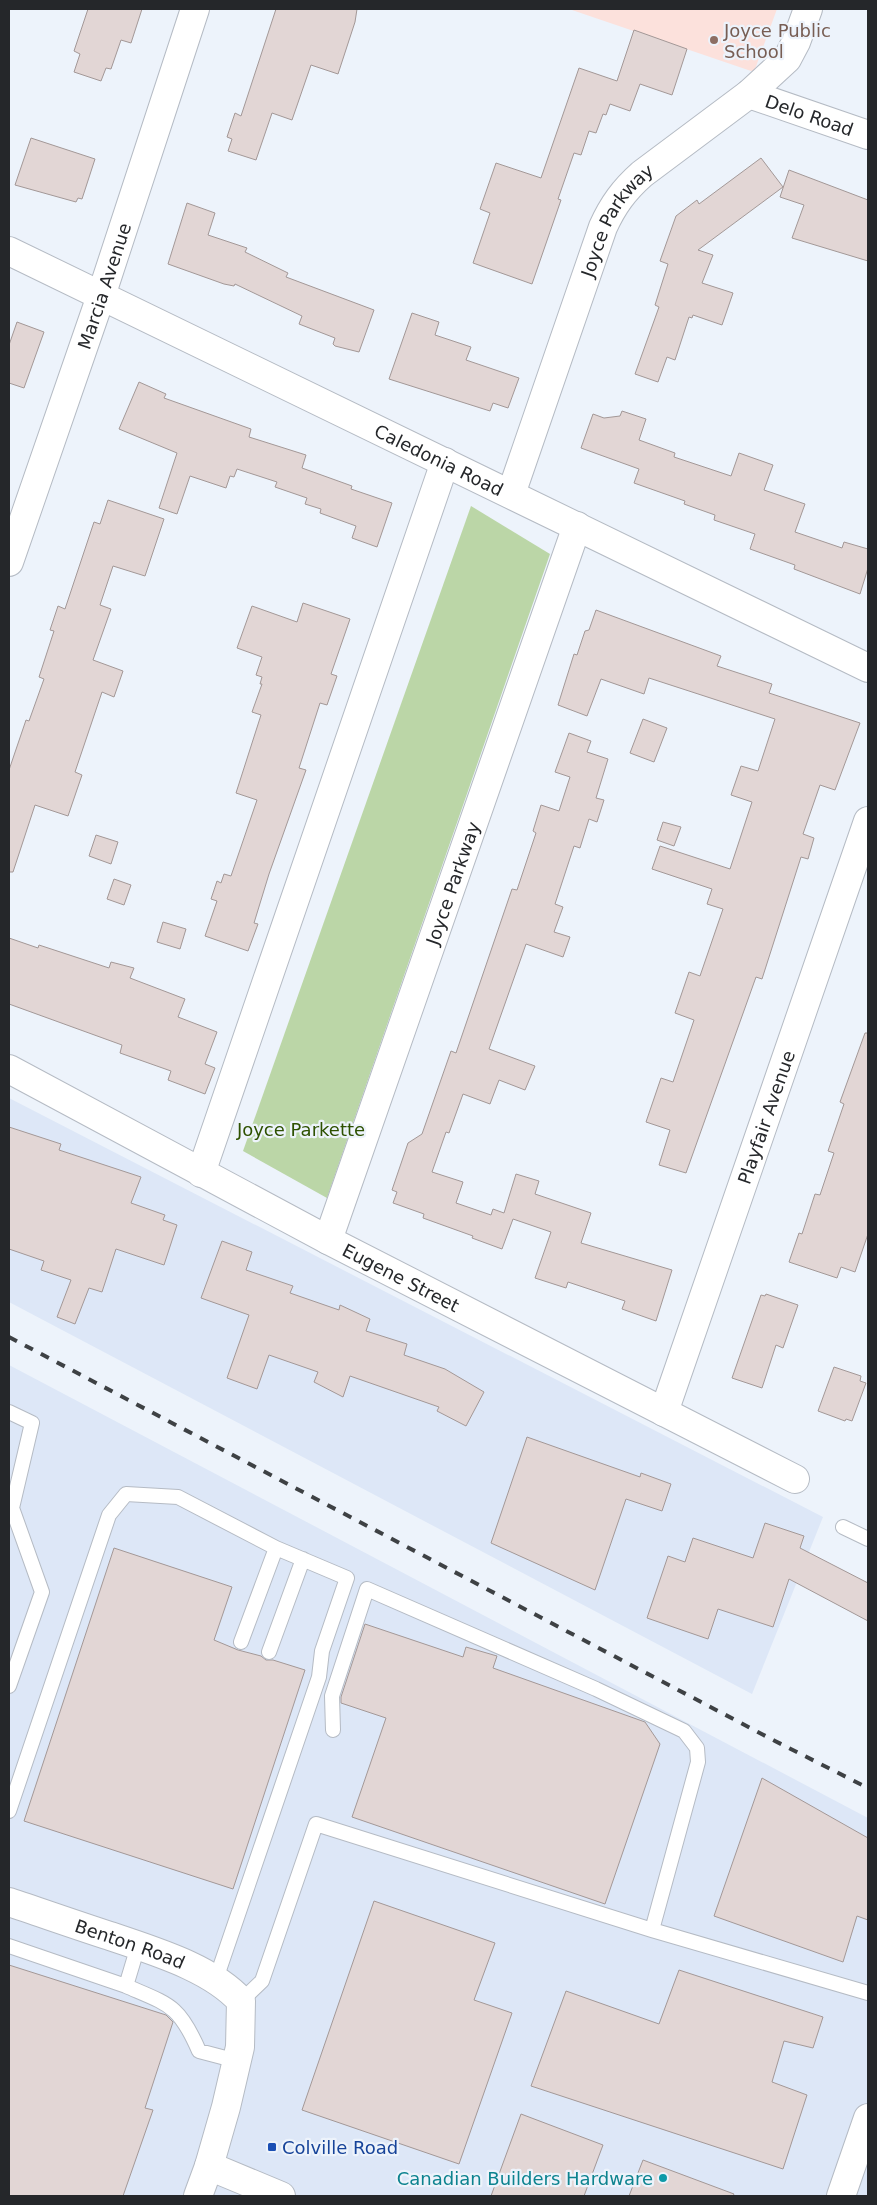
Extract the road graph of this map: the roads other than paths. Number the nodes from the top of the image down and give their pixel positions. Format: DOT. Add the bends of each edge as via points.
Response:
graph roads {
  1 [pos="195,9"];
  2 [pos="808,9"];
  3 [pos="750,94"];
  4 [pos="868,136"];
  5 [pos="9,251"];
  6 [pos="101,296"];
  7 [pos="445,462"];
  8 [pos="511,494"];
  9 [pos="577,526"];
  10 [pos="9,562"];
  11 [pos="868,668"];
  12 [pos="868,821"];
  13 [pos="9,1069"];
  14 [pos="201,1173"];
  15 [pos="328,1240"];
  16 [pos="9,1412"];
  17 [pos="664,1412"];
  18 [pos="795,1479"];
  19 [pos="10,1508"];
  20 [pos="843,1527"];
  21 [pos="868,1540"];
  22 [pos="276,1548"];
  23 [pos="302,1559"];
  24 [pos="241,1642"];
  25 [pos="269,1652"];
  26 [pos="9,1686"];
  27 [pos="333,1730"];
  28 [pos="9,1811"];
  29 [pos="9,1904"];
  30 [pos="652,1930"];
  31 [pos="9,1946"];
  32 [pos="138,1946"];
  33 [pos="216,1979"];
  34 [pos="126,1986"];
  35 [pos="868,1993"];
  36 [pos="242,2001"];
  37 [pos="237,2061"];
  38 [pos="868,2118"];
  39 [pos="209,2166"];
  40 [pos="198,2196"];
  41 [pos="281,2196"];
  42 [pos="841,2196"];
  1 -- 6 [label="street, Marcia Avenue"];
  2 -- 3 [label="street, Joyce Parkway" via="787,59"];
  3 -- 4 [label="street, Delo Road"];
  3 -- 8 [label="street, Joyce Parkway" via="642,174 613,204"];
  5 -- 6 [label="street, Caledonia Road"];
  6 -- 7 [label="street, Caledonia Road"];
  6 -- 10 [label="street, Marcia Avenue"];
  7 -- 8 [label="street, Caledonia Road"];
  7 -- 14 [label="street"];
  8 -- 9 [label="street, Caledonia Road"];
  9 -- 11 [label="street, Caledonia Road"];
  9 -- 15 [label="street, Joyce Parkway"];
  12 -- 17 [label="street, Playfair Avenue"];
  13 -- 14 [label="street, Eugene Street"];
  14 -- 15 [label="street, Eugene Street"];
  15 -- 17 [label="street, Eugene Street"];
  16 -- 19 [label="lane" via="32,1423"];
  17 -- 18 [label="street, Eugene Street"];
  19 -- 26 [label="lane" via="42,1592"];
  20 -- 21 [label="lane"];
  22 -- 23 [label="lane"];
  22 -- 24 [label="lane"];
  22 -- 28 [label="lane" via="178,1497 126,1494 109,1515"];
  23 -- 25 [label="lane"];
  23 -- 33 [label="lane" via="347,1578 322,1651 319,1677"];
  27 -- 30 [label="lane" via="332,1696 367,1589 684,1730 697,1748 698,1762"];
  29 -- 32 [label="street, Benton Road"];
  30 -- 35 [label="lane"];
  30 -- 36 [label="lane" via="316,1824 262,1981"];
  31 -- 34 [label="lane"];
  32 -- 33 [label="street, Benton Road"];
  32 -- 34 [label="lane"];
  33 -- 36 [label="street, Benton Road"];
  34 -- 37 [label="lane" via="167,2004 187,2023 199,2051"];
  36 -- 37 [label="street"];
  37 -- 39 [label="street"];
  38 -- 42 [label="street"];
  39 -- 40 [label="street"];
  39 -- 41 [label="street"];
}
